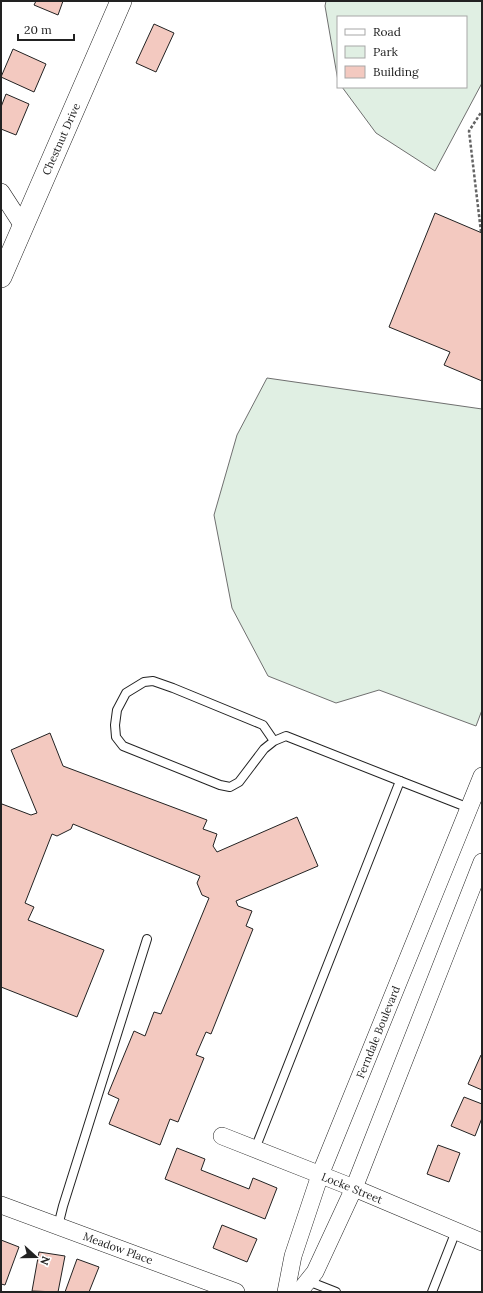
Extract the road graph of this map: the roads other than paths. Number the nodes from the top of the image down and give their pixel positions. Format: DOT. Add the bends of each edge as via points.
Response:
graph roads {
  1 [pos="121,1"];
  2 [pos="1,192"];
  3 [pos="23,226"];
  4 [pos="1,277"];
  5 [pos="274,741"];
  6 [pos="482,776"];
  7 [pos="400,781"];
  8 [pos="469,808"];
  9 [pos="482,862"];
  10 [pos="147,939"];
  11 [pos="222,1136"];
  12 [pos="256,1150"];
  13 [pos="320,1175"];
  14 [pos="354,1188"];
  15 [pos="1,1205"];
  16 [pos="58,1226"];
  17 [pos="456,1231"];
  18 [pos="482,1242"];
  19 [pos="303,1286"];
  20 [pos="236,1292"];
  21 [pos="286,1292"];
  22 [pos="336,1292"];
  23 [pos="432,1292"];
  1 -- 3 [label="street, Chestnut Drive"];
  2 -- 3 [label="street"];
  3 -- 4 [label="street, Chestnut Drive"];
  5 -- 5 [label="lane" via="264,749 239,782 230,787 123,746 116,737 117,710 126,693 144,682 153,681 263,725"];
  5 -- 7 [label="lane" via="286,736"];
  6 -- 8 [label="street, Ferndale Boulevard"];
  7 -- 8 [label="lane"];
  7 -- 12 [label="lane"];
  8 -- 13 [label="street, Ferndale Boulevard"];
  9 -- 14 [label="street"];
  10 -- 16 [label="lane"];
  11 -- 12 [label="street, Locke Street"];
  12 -- 13 [label="street, Locke Street"];
  13 -- 14 [label="street, Locke Street"];
  13 -- 21 [label="street, Ferndale Boulevard" via="293,1256"];
  14 -- 17 [label="street, Locke Street"];
  14 -- 19 [label="street" via="315,1272"];
  15 -- 16 [label="street, Meadow Place"];
  16 -- 20 [label="street, Meadow Place"];
  17 -- 18 [label="street, Locke Street"];
  17 -- 23 [label="lane"];
  19 -- 22 [label="lane"];
}
